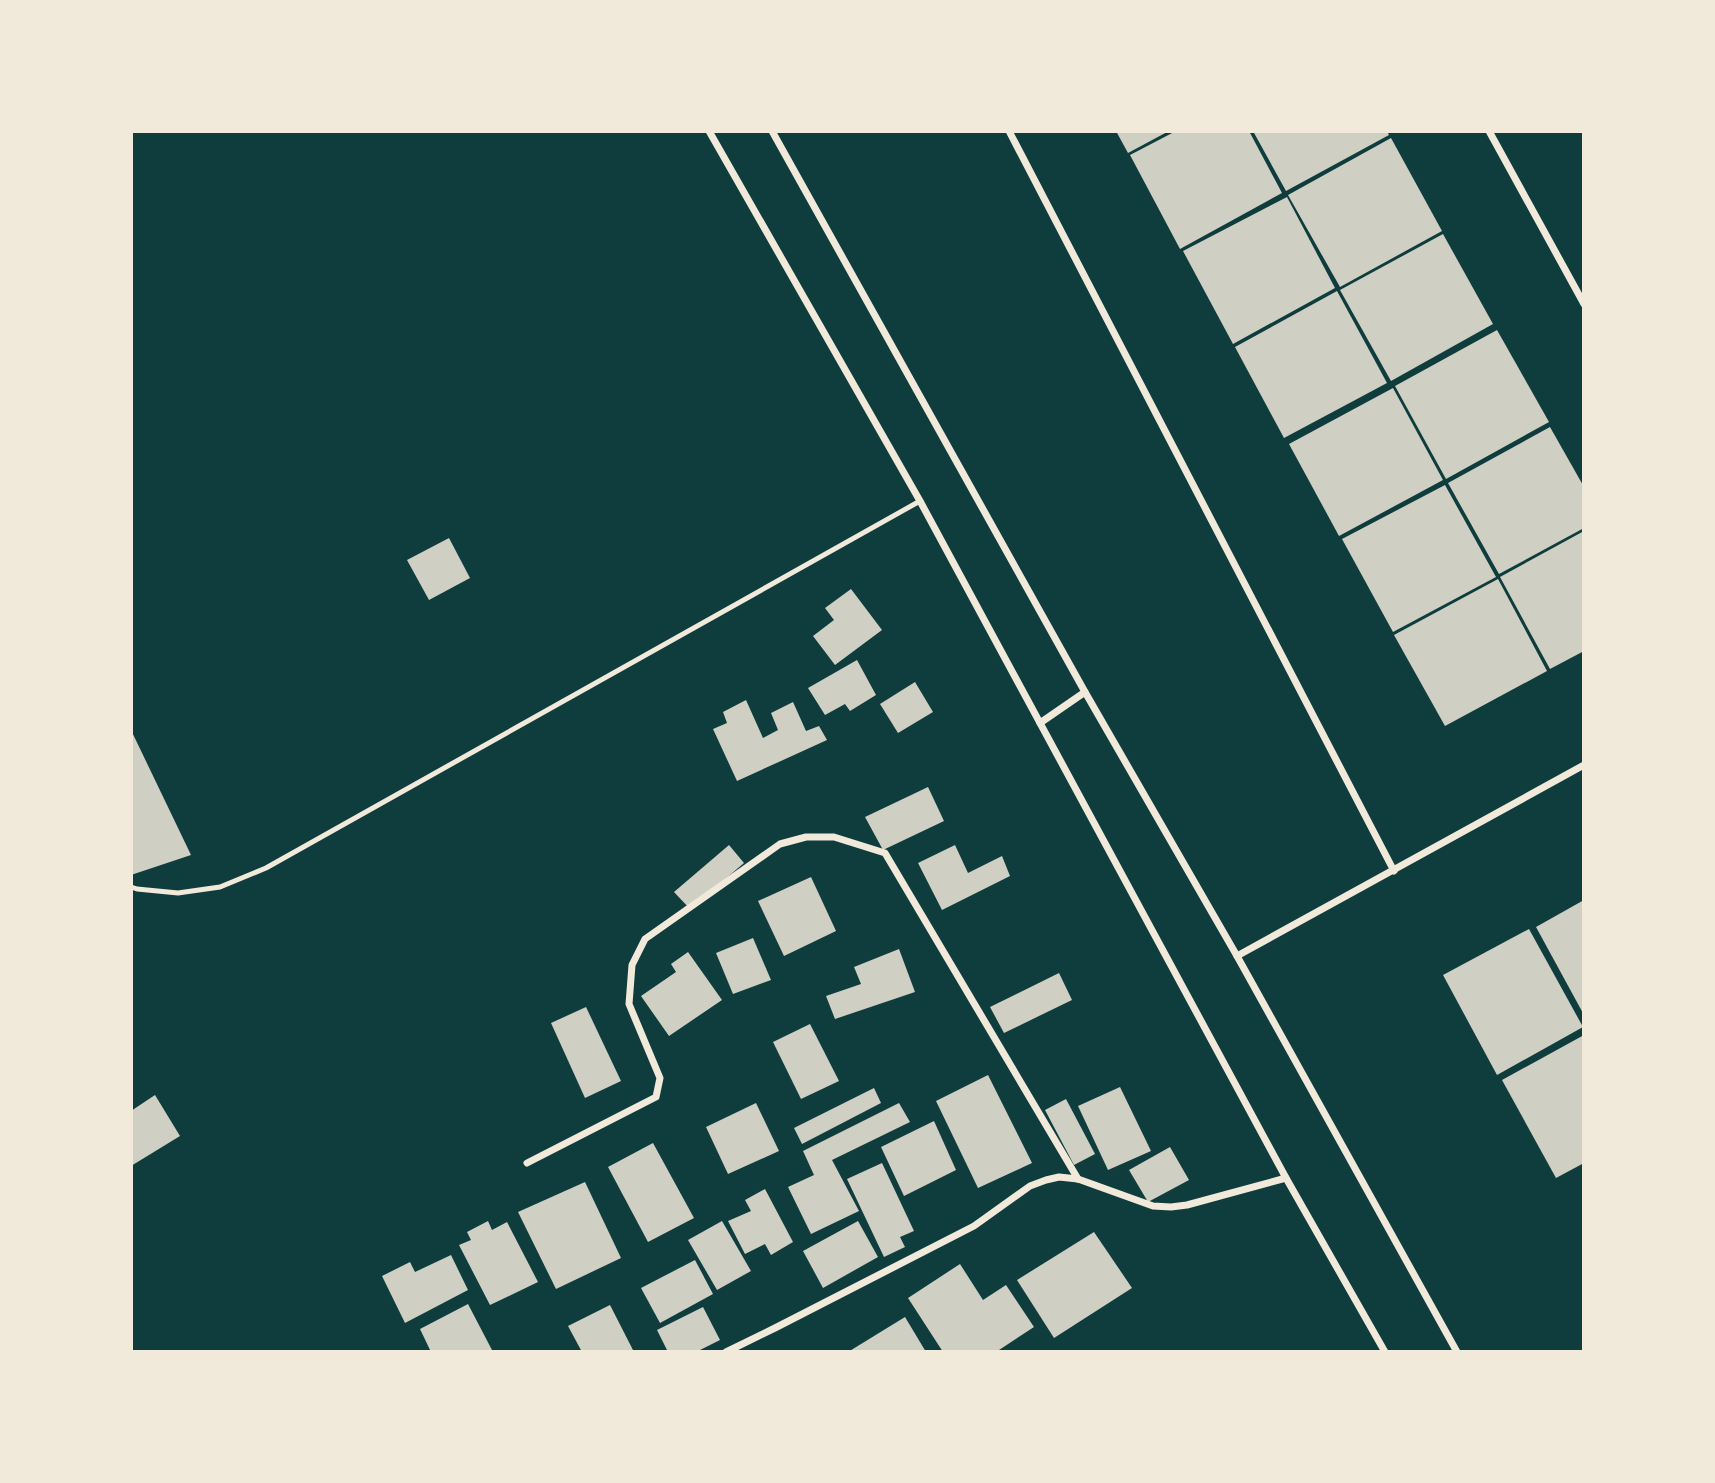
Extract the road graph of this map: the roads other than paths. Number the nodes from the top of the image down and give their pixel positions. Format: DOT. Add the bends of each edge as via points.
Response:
graph roads {
  1 [pos="709,131"];
  2 [pos="772,131"];
  3 [pos="1009,131"];
  4 [pos="1489,131"];
  5 [pos="1584,304"];
  6 [pos="920,501"];
  7 [pos="1085,692"];
  8 [pos="1040,723"];
  9 [pos="1584,765"];
  10 [pos="1394,871"];
  11 [pos="131,887"];
  12 [pos="1237,957"];
  13 [pos="527,1163"];
  14 [pos="1286,1178"];
  15 [pos="1078,1179"];
  16 [pos="726,1352"];
  17 [pos="1385,1352"];
  18 [pos="1457,1352"];
  1 -- 6 [label="street"];
  2 -- 7 [label="street"];
  3 -- 10 [label="street"];
  4 -- 5 [label="street"];
  6 -- 8 [label="street"];
  6 -- 11 [label="lane" via="266,868 220,887 178,893"];
  7 -- 8 [label="street"];
  7 -- 12 [label="street"];
  8 -- 14 [label="street"];
  9 -- 10 [label="street"];
  10 -- 12 [label="street"];
  12 -- 18 [label="street"];
  13 -- 15 [label="street" via="656,1097 660,1078 629,1004 632,965 645,939 780,844 825,837 884,853"];
  14 -- 15 [label="street" via="1171,1207 1153,1206"];
  14 -- 17 [label="street"];
  15 -- 16 [label="street" via="1059,1177 1030,1186 974,1226"];
}
